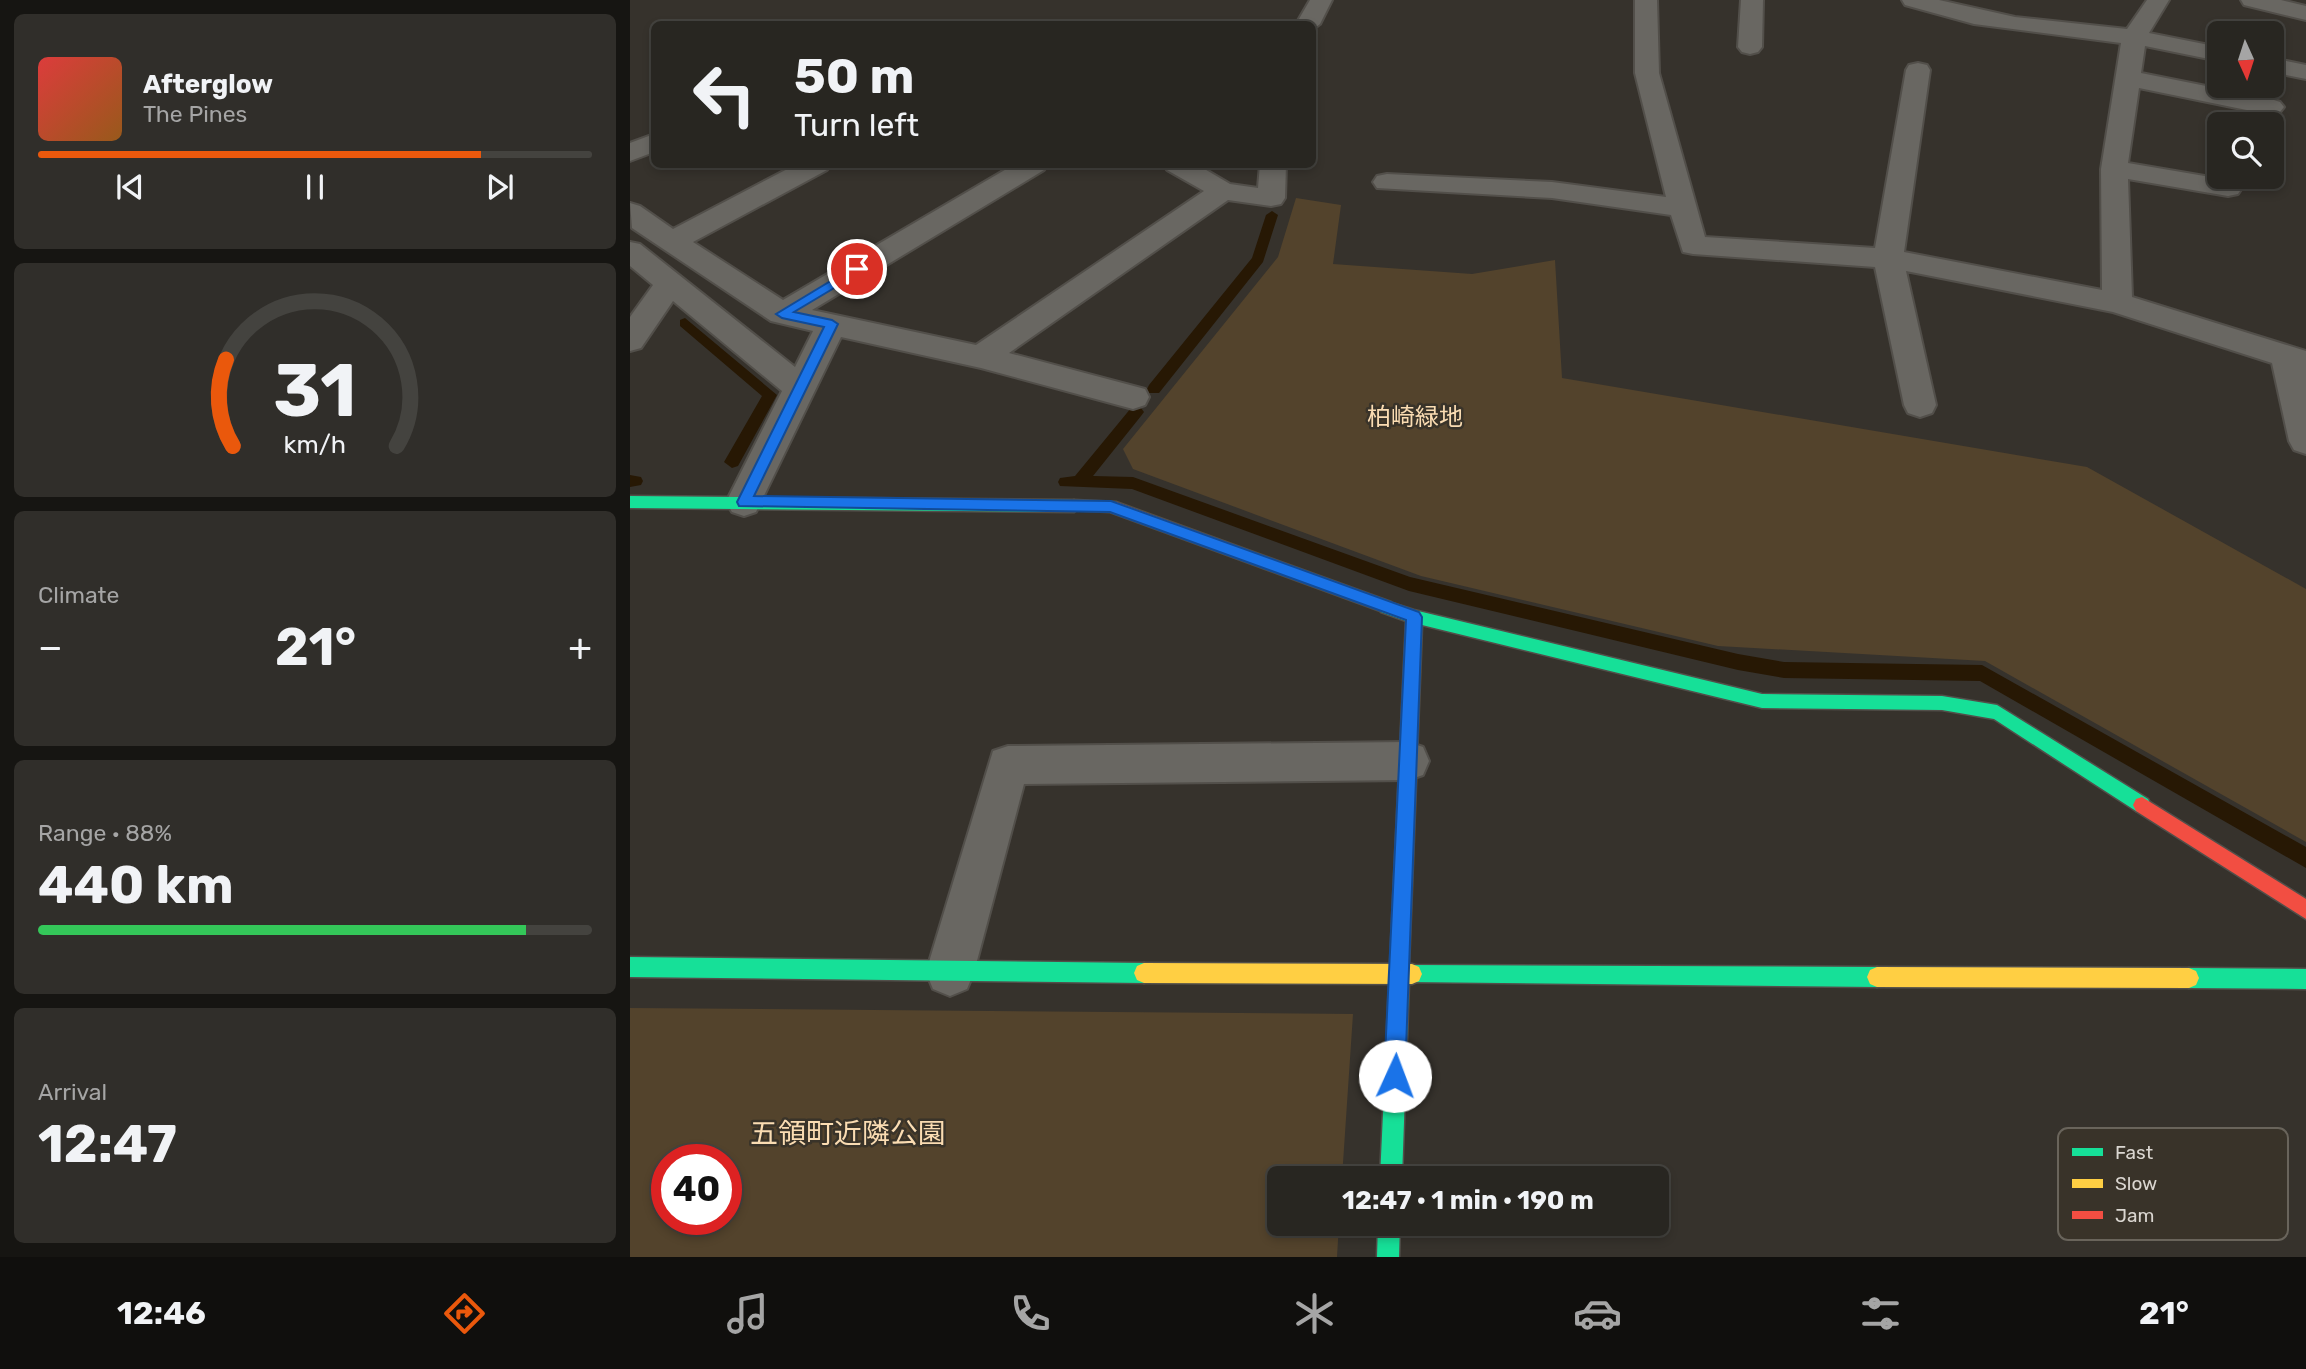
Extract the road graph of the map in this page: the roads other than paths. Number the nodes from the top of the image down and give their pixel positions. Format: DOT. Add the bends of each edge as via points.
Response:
graph roads {
  1 [pos="1321,0"];
  2 [pos="1646,0"];
  3 [pos="1752,0"];
  4 [pos="1913,0"];
  5 [pos="2158,0"];
  6 [pos="2252,0"];
  7 [pos="2306,13"];
  8 [pos="1310,21"];
  9 [pos="2134,37"];
  10 [pos="1750,47"];
  11 [pos="2207,52"];
  12 [pos="2284,67"];
  13 [pos="1918,70"];
  14 [pos="2306,72"];
  15 [pos="2128,78"];
  16 [pos="2271,107"];
  17 [pos="651,143"];
  18 [pos="630,153"];
  19 [pos="810,168"];
  20 [pos="1028,168"];
  21 [pos="1183,168"];
  22 [pos="1273,168"];
  23 [pos="2113,169"];
  24 [pos="1387,183"];
  25 [pos="2207,185"];
  26 [pos="1223,191"];
  27 [pos="1683,208"];
  28 [pos="630,212"];
  29 [pos="672,241"];
  30 [pos="630,251"];
  31 [pos="1888,258"];
  32 [pos="670,283"];
  33 [pos="2118,303"];
  34 [pos="782,314"];
  35 [pos="832,324"];
  36 [pos="630,340"];
  37 [pos="982,357"];
  38 [pos="2296,358"];
  39 [pos="800,388"];
  40 [pos="1133,397"];
  41 [pos="1920,405"];
  42 [pos="2306,441"];
  43 [pos="630,502"];
  44 [pos="744,502"];
  45 [pos="1414,617"];
  46 [pos="1408,761"];
  47 [pos="2306,910"];
  48 [pos="630,967"];
  49 [pos="950,972"];
  50 [pos="1398,974"];
  51 [pos="2306,979"];
  52 [pos="1391,1166"];
  53 [pos="1389,1236"];
  54 [pos="1388,1257"];
  1 -- 8 [label="street"];
  2 -- 27 [label="street" via="1647,73"];
  3 -- 10 [label="street"];
  4 -- 9 [label="street" via="2015,24"];
  5 -- 9 [label="street"];
  6 -- 7 [label="street"];
  9 -- 11 [label="street"];
  9 -- 15 [label="street"];
  12 -- 14 [label="street"];
  13 -- 31 [label="street"];
  15 -- 16 [label="street"];
  15 -- 23 [label="street"];
  17 -- 18 [label="street"];
  19 -- 29 [label="street"];
  20 -- 34 [label="street"];
  21 -- 26 [label="street"];
  22 -- 26 [label="street" via="1271,198"];
  23 -- 25 [label="street"];
  23 -- 33 [label="street"];
  24 -- 27 [label="street" via="1552,190"];
  26 -- 37 [label="street"];
  27 -- 31 [label="street" via="1693,246"];
  28 -- 29 [label="street"];
  29 -- 34 [label="street"];
  30 -- 32 [label="street"];
  31 -- 33 [label="street"];
  31 -- 41 [label="street"];
  32 -- 36 [label="street"];
  32 -- 39 [label="street"];
  33 -- 38 [label="street"];
  34 -- 35 [label="street"];
  35 -- 37 [label="street"];
  35 -- 39 [label="street"];
  37 -- 40 [label="street"];
  38 -- 42 [label="street"];
  39 -- 44 [label="street"];
  43 -- 44 [label="street"];
  44 -- 45 [label="street" via="1111,506"];
  45 -- 46 [label="street"];
  45 -- 47 [label="street" via="1762,701 1942,703 1997,712"];
  46 -- 49 [label="street" via="1008,765"];
  46 -- 50 [label="street"];
  48 -- 49 [label="street"];
  49 -- 50 [label="street"];
  50 -- 51 [label="street"];
  50 -- 52 [label="street"];
  53 -- 54 [label="street"];
}
